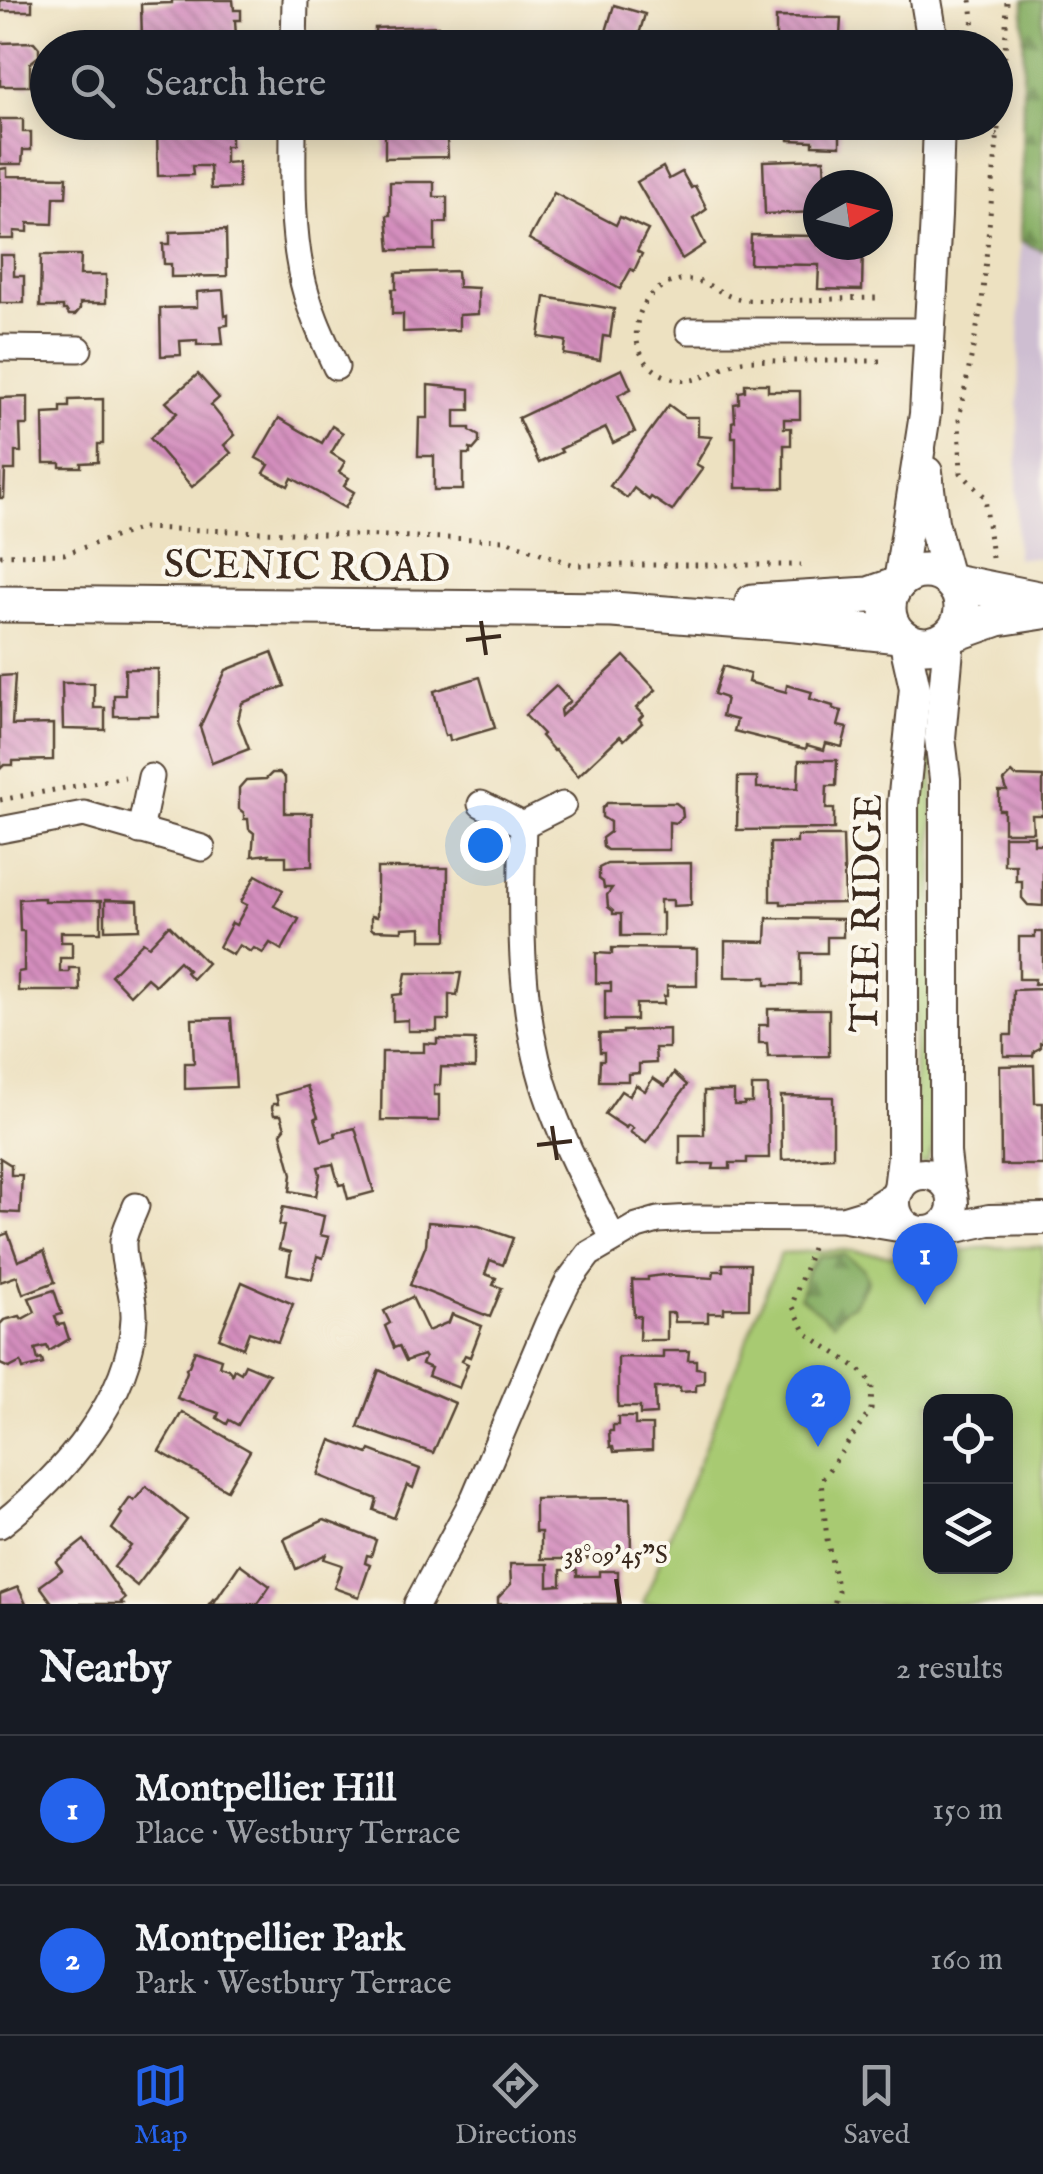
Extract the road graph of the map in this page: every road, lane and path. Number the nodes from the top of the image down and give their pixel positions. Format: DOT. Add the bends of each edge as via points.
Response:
graph roads {
  1 [pos="295,0"];
  2 [pos="926,0"];
  3 [pos="971,0"];
  4 [pos="1007,0"];
  5 [pos="294,30"];
  6 [pos="931,30"];
  7 [pos="974,30"];
  8 [pos="1006,30"];
  9 [pos="293,140"];
  10 [pos="938,140"];
  11 [pos="998,140"];
  12 [pos="689,331"];
  13 [pos="930,331"];
  14 [pos="0,348"];
  15 [pos="79,348"];
  16 [pos="336,367"];
  17 [pos="925,414"];
  18 [pos="0,555"];
  19 [pos="814,565"];
  20 [pos="994,571"];
  21 [pos="950,580"];
  22 [pos="897,584"];
  23 [pos="1043,600"];
  24 [pos="0,604"];
  25 [pos="613,610"];
  26 [pos="1043,611"];
  27 [pos="951,636"];
  28 [pos="902,637"];
  29 [pos="151,778"];
  30 [pos="481,804"];
  31 [pos="562,805"];
  32 [pos="523,825"];
  33 [pos="0,830"];
  34 [pos="140,830"];
  35 [pos="202,848"];
  36 [pos="898,1190"];
  37 [pos="950,1190"];
  38 [pos="136,1206"];
  39 [pos="842,1219"];
  40 [pos="1002,1219"];
  41 [pos="1043,1219"];
  42 [pos="926,1232"];
  43 [pos="613,1238"];
  44 [pos="812,1248"];
  45 [pos="0,1525"];
  46 [pos="417,1604"];
  47 [pos="834,1604"];
  1 -- 5 [label="street"];
  2 -- 6 [label="street"];
  3 -- 7 [label="path"];
  4 -- 8 [label="path"];
  9 -- 16 [label="street" via="301,276"];
  10 -- 13 [label="street"];
  11 -- 20 [label="path" via="982,302 959,419 961,474 985,497"];
  12 -- 13 [label="street"];
  13 -- 17 [label="street"];
  14 -- 15 [label="street"];
  17 -- 21 [label="street" via="933,522"];
  17 -- 22 [label="street"];
  18 -- 19 [label="path" via="64,554 141,528 505,540 574,565"];
  21 -- 22 [label="main road, SCENIC ROAD" via="923,570"];
  21 -- 23 [label="main road, SCENIC ROAD"];
  21 -- 27 [label="main road" via="963,605"];
  22 -- 25 [label="main road, SCENIC ROAD" via="869,595"];
  22 -- 28 [label="main road" via="888,611"];
  24 -- 25 [label="main road, SCENIC ROAD"];
  25 -- 28 [label="main road, SCENIC ROAD"];
  26 -- 27 [label="main road, SCENIC ROAD" via="998,618"];
  27 -- 28 [label="main road, SCENIC ROAD" via="927,646"];
  27 -- 37 [label="street, THE RIDGE" via="940,742"];
  28 -- 36 [label="street, THE RIDGE" via="915,688 903,804"];
  29 -- 34 [label="street"];
  30 -- 32 [label="street"];
  31 -- 32 [label="street"];
  32 -- 43 [label="street" via="521,908 535,1048 551,1106"];
  33 -- 34 [label="street" via="84,814"];
  34 -- 35 [label="street"];
  36 -- 37 [label="street" via="927,1174"];
  36 -- 39 [label="street"];
  36 -- 42 [label="street" via="897,1215"];
  37 -- 40 [label="street" via="972,1208"];
  37 -- 42 [label="street" via="949,1220"];
  38 -- 45 [label="street" via="123,1240 134,1318 119,1383 71,1456"];
  39 -- 42 [label="street"];
  39 -- 43 [label="street" via="658,1220"];
  40 -- 41 [label="street"];
  40 -- 42 [label="street"];
  43 -- 46 [label="street" via="588,1254 568,1282 474,1498"];
  44 -- 47 [label="path" via="792,1305 806,1333 872,1383 871,1410 821,1481 838,1591"];
}
